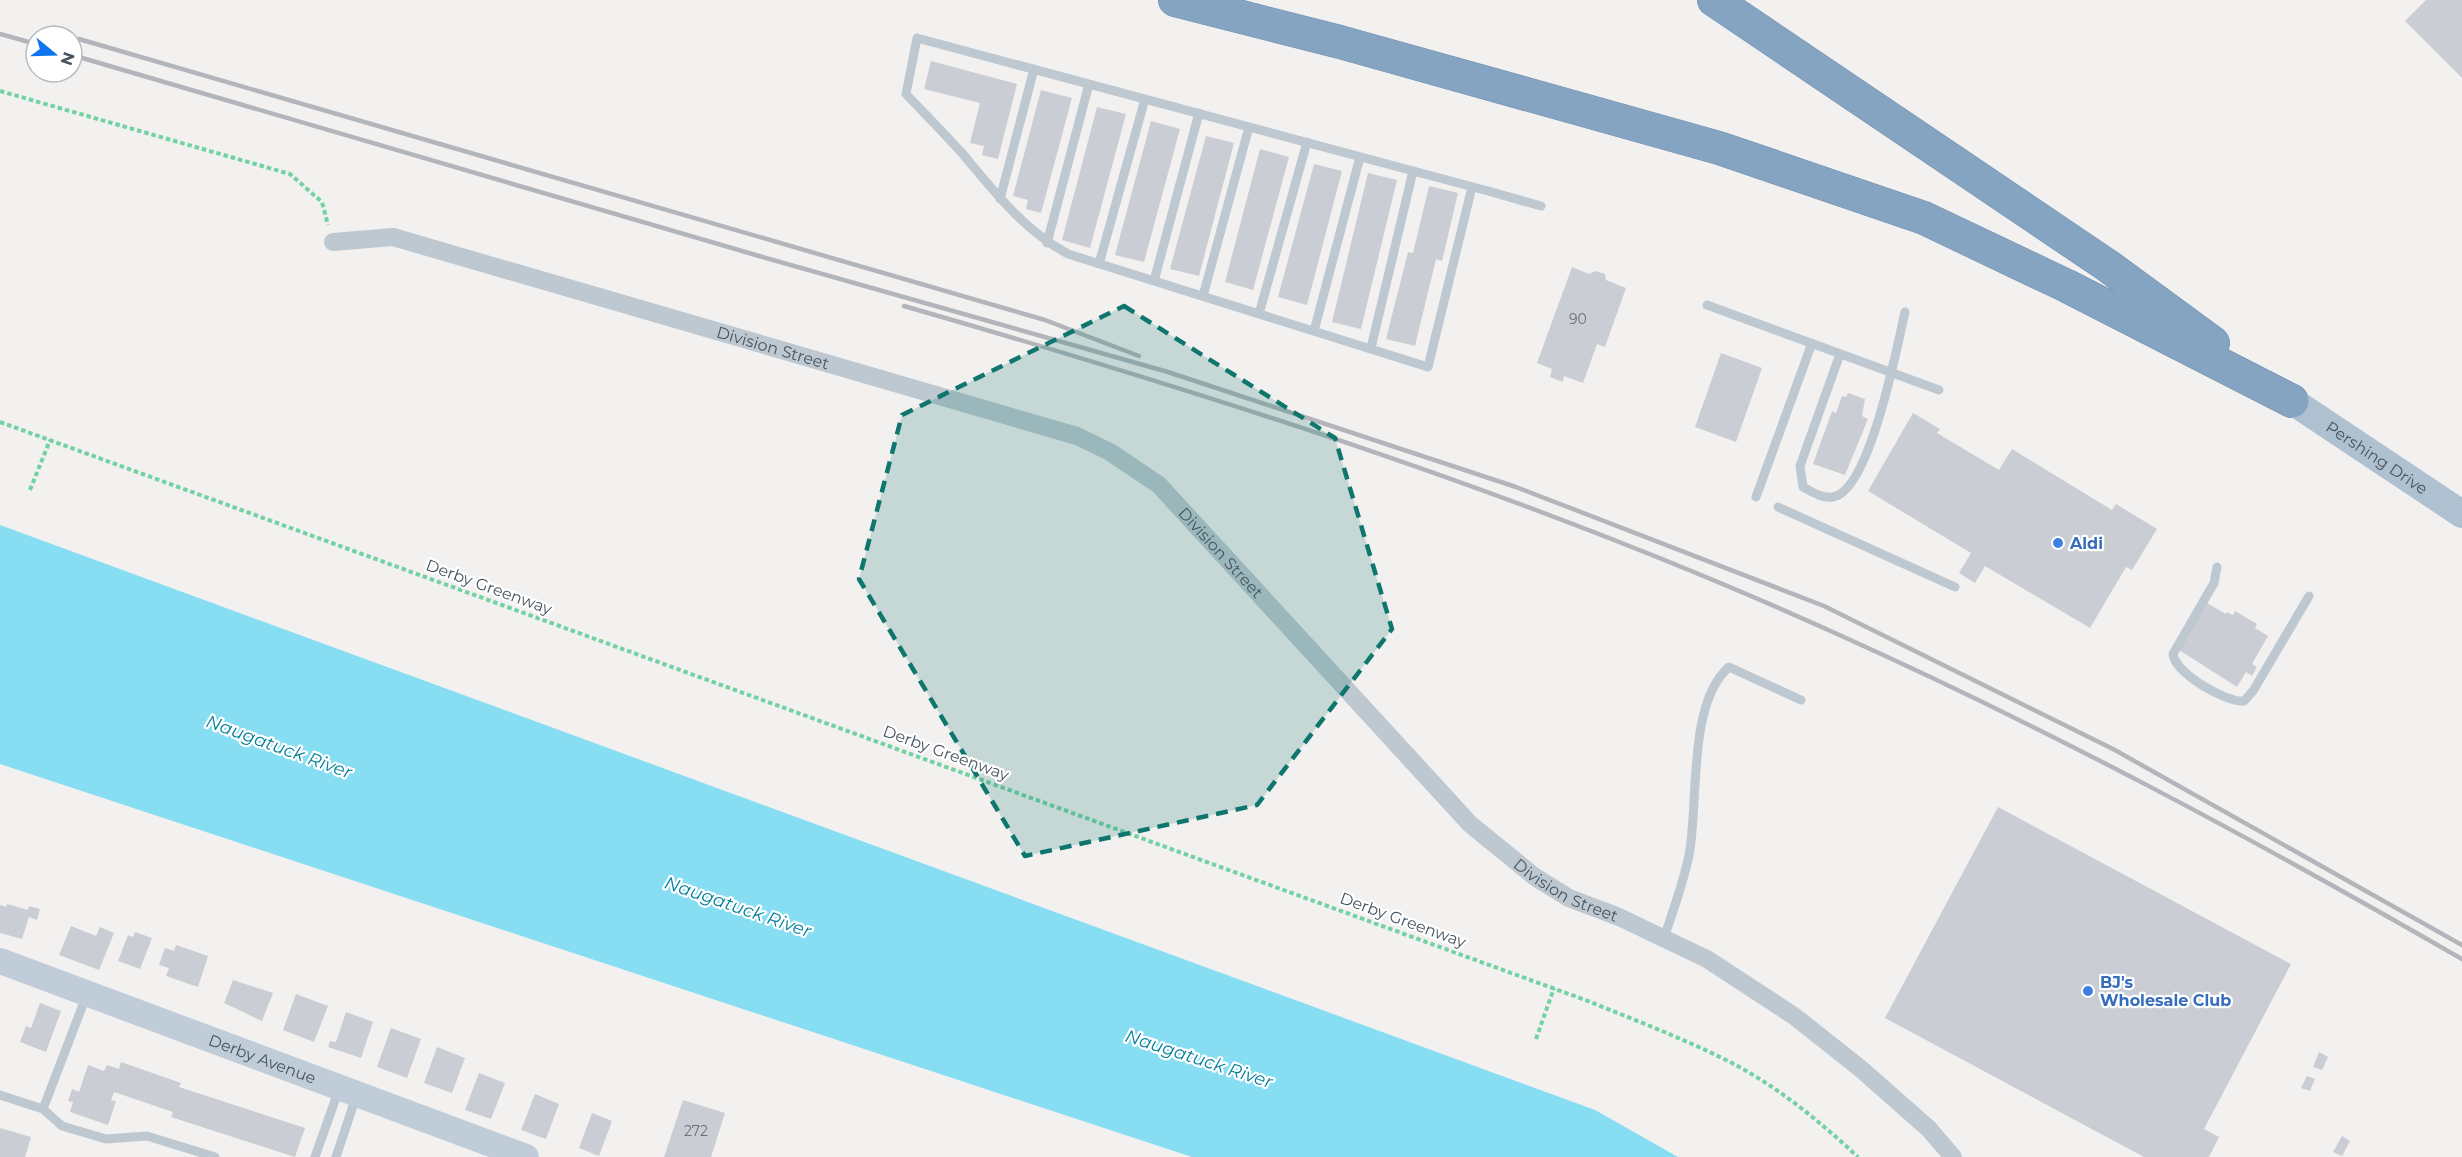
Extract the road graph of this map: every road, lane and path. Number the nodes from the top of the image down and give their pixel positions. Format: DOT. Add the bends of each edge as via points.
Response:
graph roads {
  1 [pos="1175,0"];
  2 [pos="1714,0"];
  3 [pos="1034,69"];
  4 [pos="1089,84"];
  5 [pos="0,91"];
  6 [pos="1145,99"];
  7 [pos="1199,113"];
  8 [pos="1249,127"];
  9 [pos="1306,142"];
  10 [pos="1360,157"];
  11 [pos="1413,171"];
  12 [pos="1472,187"];
  13 [pos="1000,199"];
  14 [pos="1541,206"];
  15 [pos="333,242"];
  16 [pos="1047,243"];
  17 [pos="1099,264"];
  18 [pos="1154,281"];
  19 [pos="1203,296"];
  20 [pos="1707,305"];
  21 [pos="1905,312"];
  22 [pos="1259,314"];
  23 [pos="1314,331"];
  24 [pos="1812,343"];
  25 [pos="1371,348"];
  26 [pos="1840,354"];
  27 [pos="1892,372"];
  28 [pos="1939,390"];
  29 [pos="2292,401"];
  30 [pos="0,422"];
  31 [pos="50,440"];
  32 [pos="30,490"];
  33 [pos="1756,497"];
  34 [pos="1778,507"];
  35 [pos="2462,514"];
  36 [pos="2217,567"];
  37 [pos="1955,587"];
  38 [pos="2309,596"];
  39 [pos="1801,700"];
  40 [pos="1664,938"];
  41 [pos="0,961"];
  42 [pos="1554,988"];
  43 [pos="87,993"];
  44 [pos="1536,1039"];
  45 [pos="348,1090"];
  46 [pos="0,1095"];
  47 [pos="44,1109"];
  48 [pos="215,1157"];
  49 [pos="315,1157"];
  50 [pos="336,1157"];
  51 [pos="526,1157"];
  52 [pos="1858,1157"];
  53 [pos="1953,1157"];
  1 -- 29 [label="highway" via="1719,148 1923,218 2067,286"];
  2 -- 29 [label="highway" via="2108,266"];
  3 -- 4 [label="lane"];
  3 -- 13 [label="lane"];
  3 -- 13 [label="lane" via="917,38 906,94"];
  4 -- 6 [label="lane"];
  4 -- 16 [label="lane"];
  5 -- 15 [label="path" via="290,174 322,202"];
  6 -- 7 [label="lane"];
  6 -- 17 [label="lane"];
  7 -- 8 [label="lane"];
  7 -- 18 [label="lane"];
  8 -- 9 [label="lane"];
  8 -- 19 [label="lane"];
  9 -- 10 [label="lane"];
  9 -- 22 [label="lane"];
  10 -- 11 [label="lane"];
  10 -- 23 [label="lane"];
  11 -- 12 [label="lane"];
  11 -- 25 [label="lane"];
  12 -- 14 [label="lane"];
  12 -- 25 [label="lane" via="1428,367"];
  13 -- 16 [label="lane"];
  15 -- 40 [label="street, Division Street" via="393,237 1065,433 1110,452 1159,485 1470,824 1534,877 1569,898"];
  16 -- 17 [label="lane"];
  17 -- 18 [label="lane"];
  18 -- 19 [label="lane"];
  19 -- 22 [label="lane"];
  20 -- 24 [label="lane"];
  21 -- 27 [label="lane"];
  22 -- 23 [label="lane"];
  23 -- 25 [label="lane"];
  24 -- 26 [label="lane"];
  24 -- 33 [label="lane"];
  26 -- 27 [label="lane"];
  26 -- 27 [label="lane" via="1800,466 1803,486 1816,495 1833,498 1848,489 1874,435"];
  27 -- 28 [label="lane"];
  29 -- 35 [label="main road, Pershing Drive"];
  30 -- 31 [label="path, Derby Greenway"];
  31 -- 32 [label="path"];
  31 -- 42 [label="path, Derby Greenway"];
  34 -- 37 [label="lane"];
  36 -- 38 [label="lane" via="2214,583 2173,654 2174,662 2190,677 2235,702 2244,701 2253,692"];
  39 -- 40 [label="lane" via="1729,667 1717,677 1696,750 1689,853"];
  40 -- 53 [label="street, Division Street" via="1707,959 1794,1016 1904,1106"];
  41 -- 43 [label="main road, Derby Avenue"];
  42 -- 44 [label="path"];
  42 -- 52 [label="path, Derby Greenway" via="1721,1057 1789,1099"];
  43 -- 45 [label="main road, Derby Avenue"];
  43 -- 47 [label="lane"];
  45 -- 49 [label="lane"];
  45 -- 50 [label="lane"];
  45 -- 51 [label="main road, Derby Avenue"];
  46 -- 47 [label="lane"];
  47 -- 48 [label="lane" via="62,1126 106,1139 147,1136"];
}
